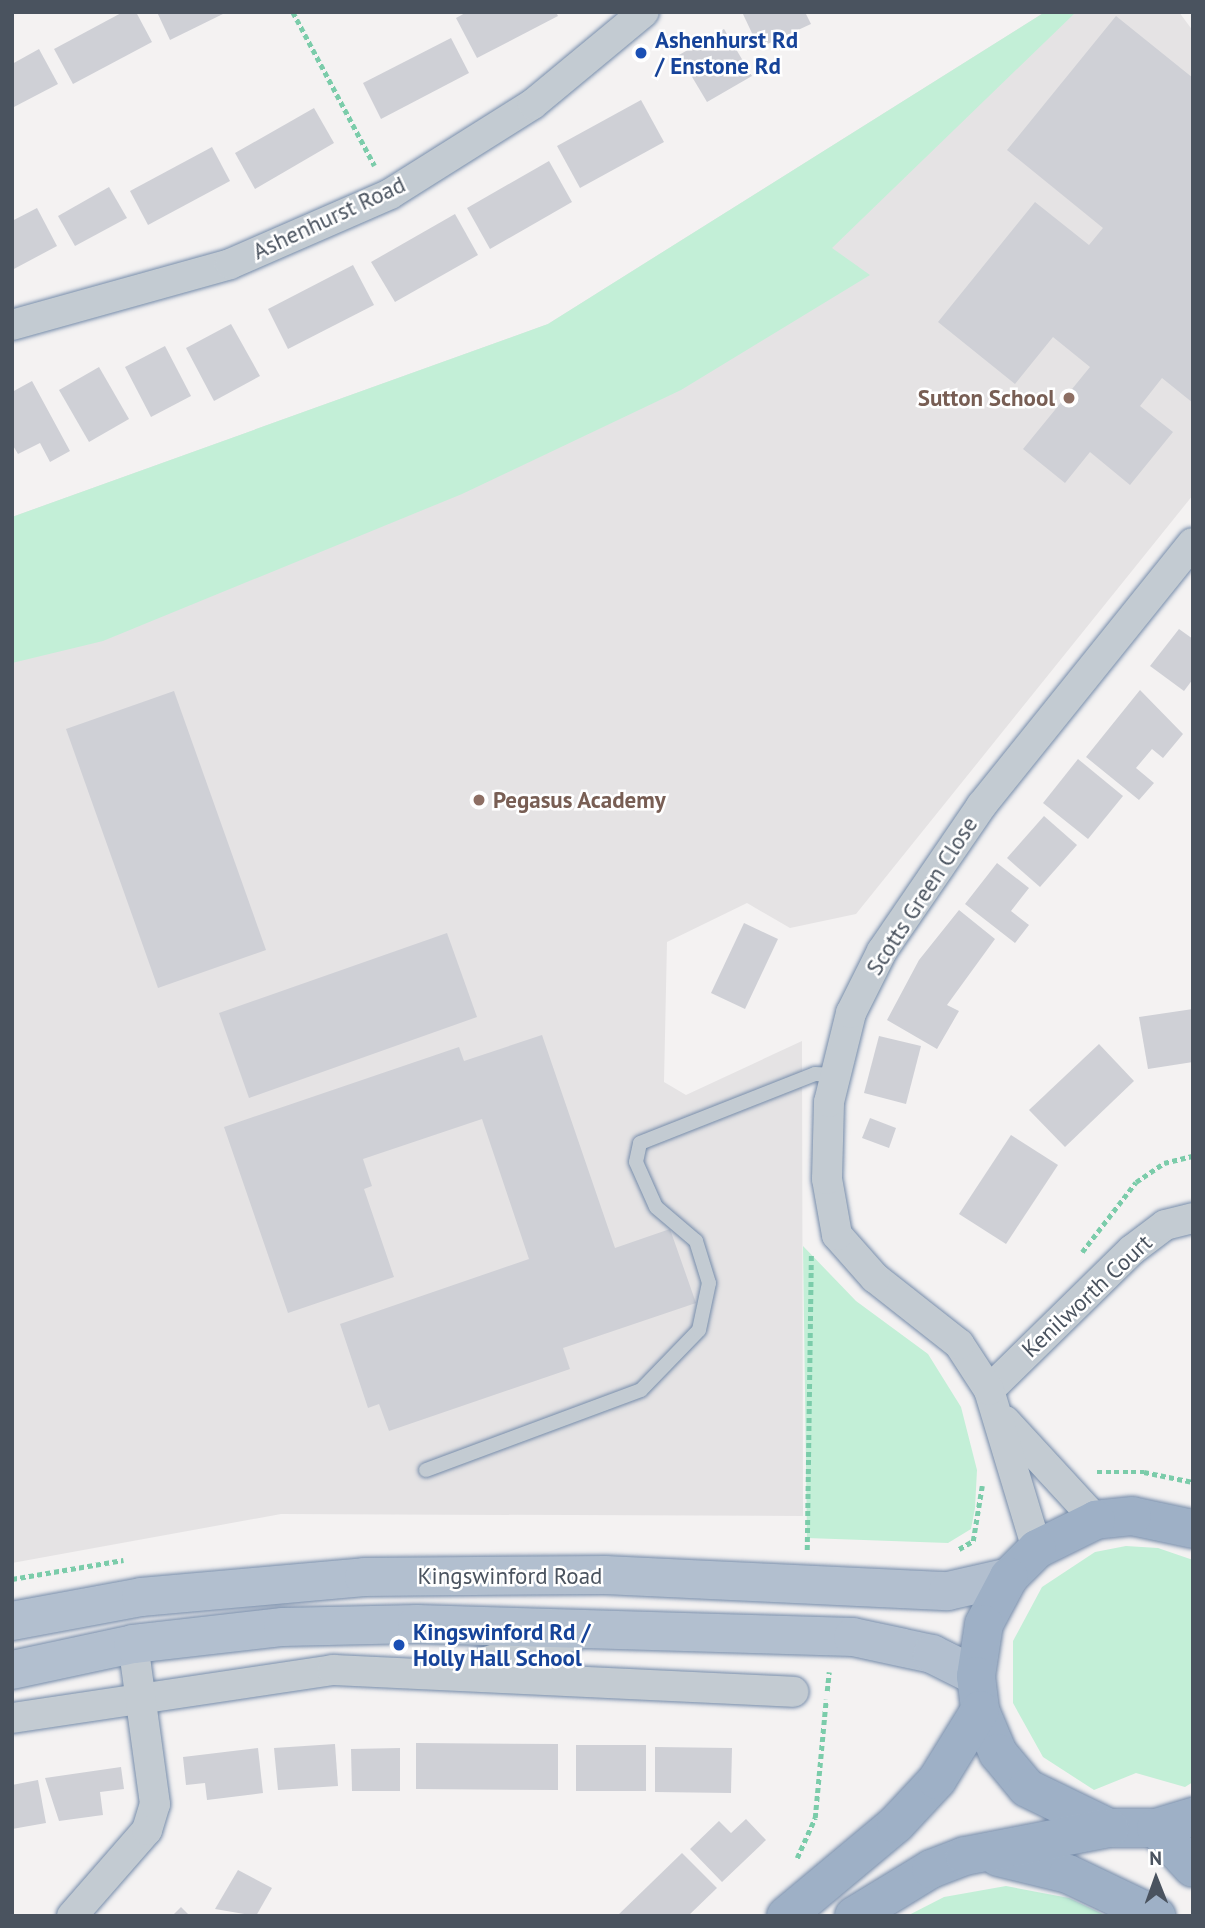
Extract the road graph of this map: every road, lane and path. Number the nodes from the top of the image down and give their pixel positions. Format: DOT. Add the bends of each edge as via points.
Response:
graph roads {
  1 [pos="293,12"];
  2 [pos="644,12"];
  3 [pos="390,194"];
  4 [pos="12,325"];
  5 [pos="1193,543"];
  6 [pos="836,1075"];
  7 [pos="1193,1217"];
  8 [pos="811,1247"];
  9 [pos="989,1390"];
  10 [pos="1003,1418"];
  11 [pos="426,1470"];
  12 [pos="980,1472"];
  13 [pos="1096,1520"];
  14 [pos="1193,1529"];
  15 [pos="1037,1549"];
  16 [pos="820,1552"];
  17 [pos="950,1555"];
  18 [pos="1009,1577"];
  19 [pos="12,1621"];
  20 [pos="595,1628"];
  21 [pos="133,1644"];
  22 [pos="816,1669"];
  23 [pos="12,1670"];
  24 [pos="451,1671"];
  25 [pos="793,1692"];
  26 [pos="978,1693"];
  27 [pos="142,1696"];
  28 [pos="12,1718"];
  29 [pos="1193,1816"];
  30 [pos="1109,1828"];
  31 [pos="1156,1828"];
  32 [pos="965,1856"];
  33 [pos="792,1867"];
  34 [pos="1193,1868"];
  35 [pos="72,1916"];
  36 [pos="786,1916"];
  37 [pos="854,1916"];
  38 [pos="1156,1916"];
  1 -- 3 [label="path"];
  2 -- 3 [label="street, Ashenhurst Road" via="533,104"];
  3 -- 4 [label="street, Ashenhurst Road" via="230,264"];
  5 -- 6 [label="street, Scotts Green Close" via="982,806 882,951 851,1013"];
  6 -- 9 [label="street, Scotts Green Close" via="829,1102 827,1180 837,1235 876,1278 959,1344"];
  6 -- 11 [label="lane" via="815,1074 640,1143 636,1162 656,1207 696,1241 709,1283 699,1330 641,1390"];
  7 -- 9 [label="street, Kenilworth Court" via="1165,1224 1132,1250"];
  8 -- 16 [label="path" via="807,1551"];
  9 -- 10 [label="street, Scotts Green Close"];
  10 -- 13 [label="street, Scotts Green Close"];
  10 -- 15 [label="street, Scotts Green Close"];
  12 -- 17 [label="path" via="973,1541"];
  13 -- 14 [label="highway" via="1132,1516"];
  13 -- 15 [label="highway"];
  15 -- 18 [label="highway"];
  18 -- 19 [label="main road, Kingswinford Road" via="948,1591 605,1575 364,1577 141,1597"];
  18 -- 26 [label="highway" via="984,1624"];
  20 -- 21 [label="main road, Kingswinford Road" via="284,1627"];
  20 -- 24 [label="street, Kingswinford Road" via="539,1650"];
  20 -- 26 [label="main road, Kingswinford Road" via="853,1637 932,1654"];
  21 -- 23 [label="main road, Kingswinford Road"];
  21 -- 27 [label="street"];
  22 -- 33 [label="path" via="829,1671 816,1818"];
  24 -- 25 [label="street, Kingswinford Road"];
  24 -- 27 [label="street, Kingswinford Road" via="333,1670"];
  26 -- 30 [label="highway" via="998,1753 1027,1788"];
  26 -- 36 [label="highway" via="937,1780"];
  27 -- 28 [label="street, Kingswinford Road"];
  27 -- 35 [label="street" via="155,1804 147,1830"];
  29 -- 31 [label="highway"];
  30 -- 31 [label="highway"];
  30 -- 32 [label="highway"];
  31 -- 34 [label="highway"];
  32 -- 37 [label="highway" via="930,1869"];
  32 -- 38 [label="highway" via="1043,1866"];
}
